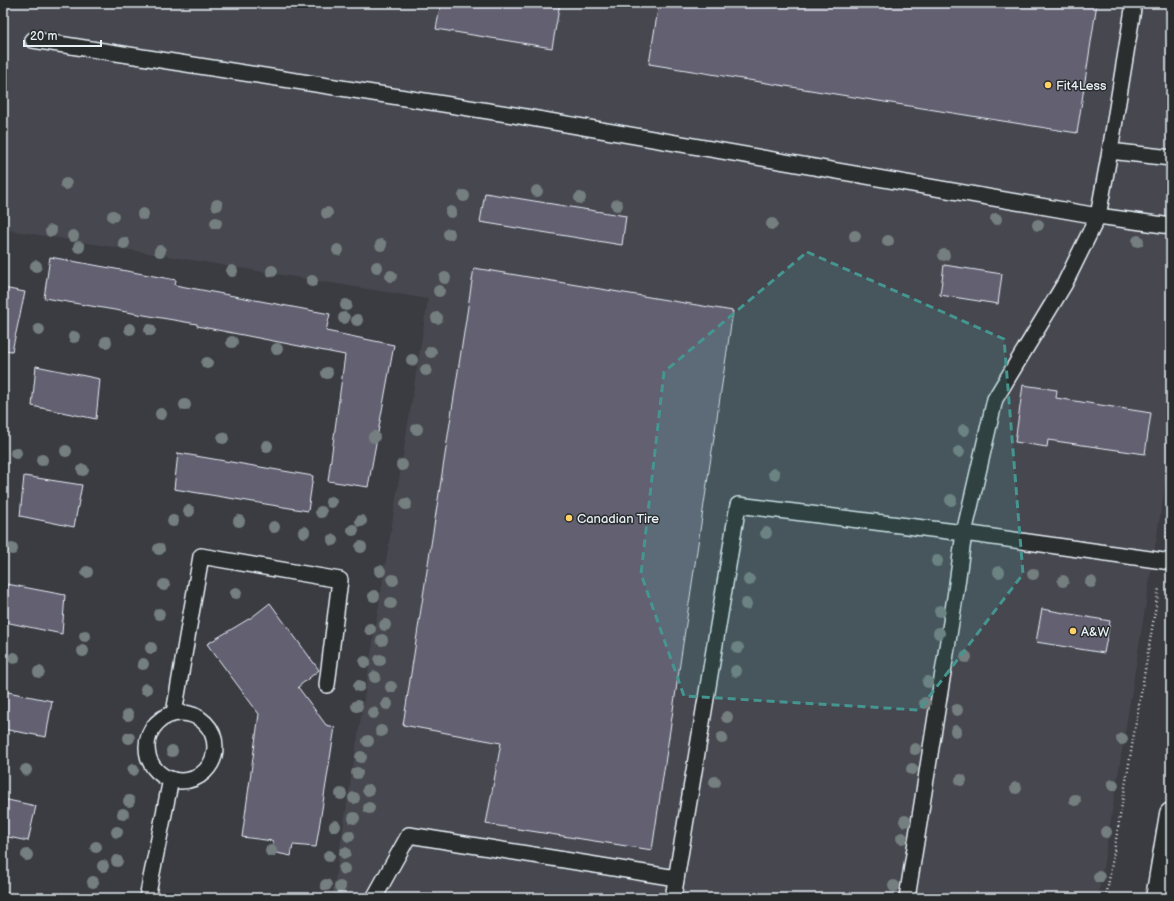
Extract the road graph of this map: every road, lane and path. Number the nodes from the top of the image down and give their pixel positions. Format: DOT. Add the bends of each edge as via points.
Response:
graph roads {
  1 [pos="1134,3"];
  2 [pos="33,40"];
  3 [pos="1110,151"];
  4 [pos="1171,158"];
  5 [pos="1098,216"];
  6 [pos="1171,226"];
  7 [pos="1171,510"];
  8 [pos="964,534"];
  9 [pos="1165,546"];
  10 [pos="1171,562"];
  11 [pos="1159,588"];
  12 [pos="327,685"];
  13 [pos="174,713"];
  14 [pos="171,779"];
  15 [pos="1171,814"];
  16 [pos="1168,849"];
  17 [pos="676,878"];
  18 [pos="3,892"];
  19 [pos="38,898"];
  20 [pos="147,898"];
  21 [pos="374,898"];
  22 [pos="673,898"];
  23 [pos="907,898"];
  24 [pos="1106,898"];
  25 [pos="1158,898"];
  1 -- 3 [label="lane"];
  2 -- 5 [label="lane" via="506,114"];
  3 -- 4 [label="lane"];
  3 -- 5 [label="lane"];
  5 -- 6 [label="lane"];
  5 -- 8 [label="lane" via="1065,283 995,399"];
  7 -- 9 [label="path"];
  8 -- 10 [label="lane"];
  8 -- 17 [label="lane" via="738,505"];
  8 -- 23 [label="lane"];
  11 -- 24 [label="path"];
  12 -- 13 [label="lane" via="340,580 201,556"];
  13 -- 14 [label="lane" via="159,720 152,729 147,751 151,763 158,772"];
  13 -- 14 [label="lane" via="192,714 202,719 215,738 216,749 207,770 198,776 188,780"];
  14 -- 20 [label="lane"];
  15 -- 16 [label="main road"];
  16 -- 25 [label="main road"];
  17 -- 21 [label="lane" via="409,835"];
  17 -- 22 [label="lane"];
  18 -- 19 [label="path"];
}
